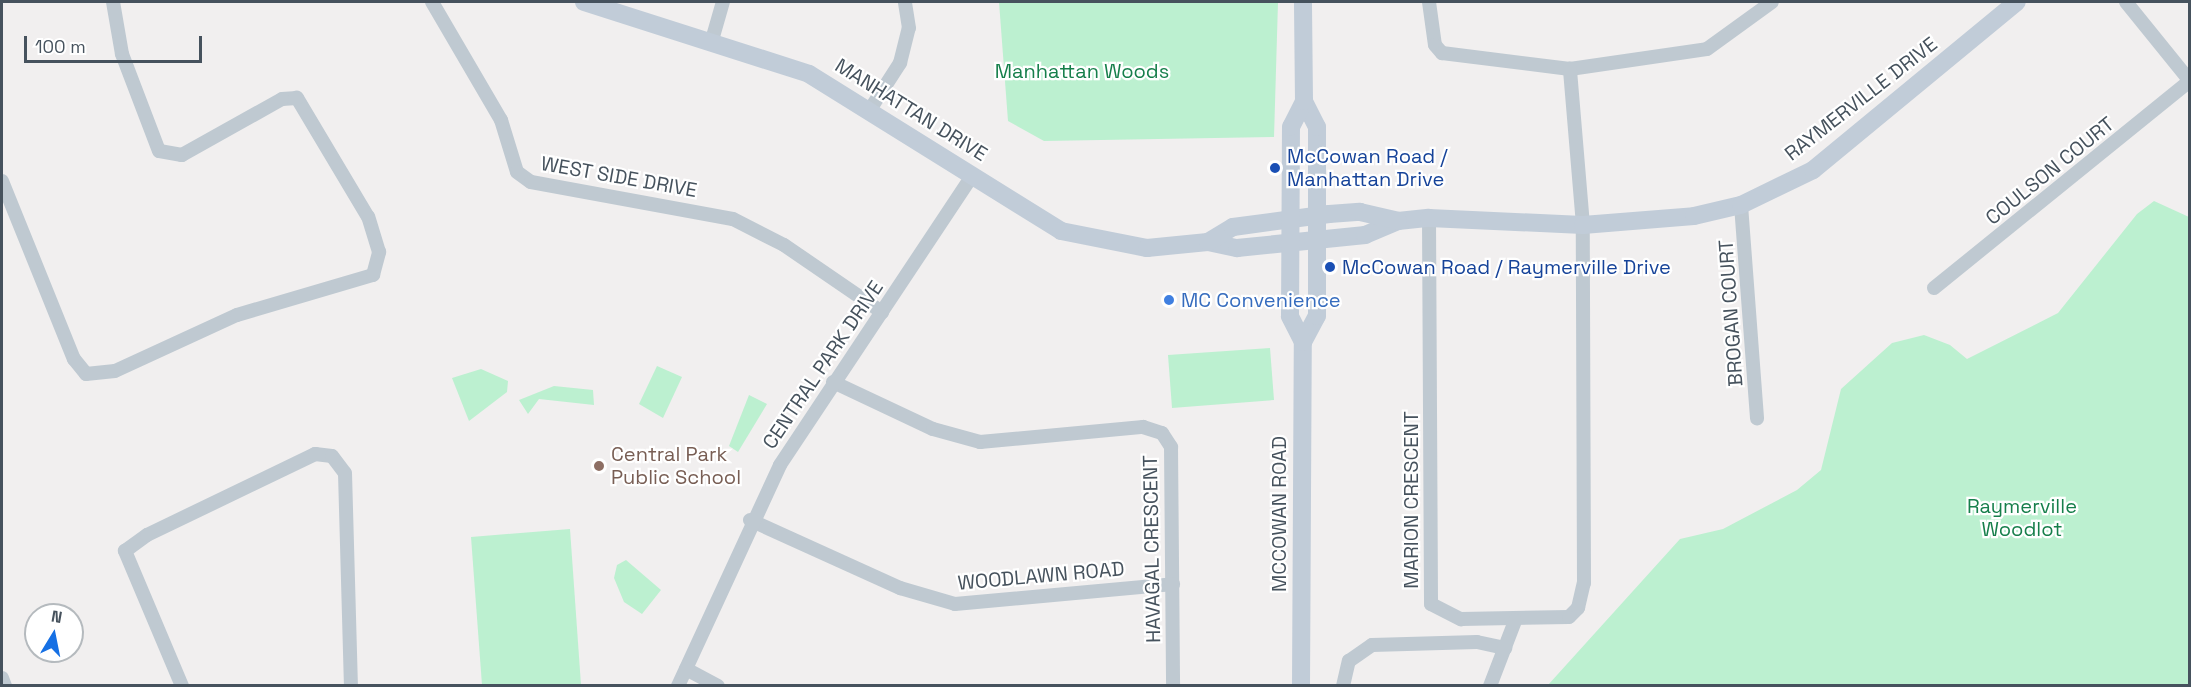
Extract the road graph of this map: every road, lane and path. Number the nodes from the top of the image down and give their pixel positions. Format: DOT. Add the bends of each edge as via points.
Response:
graph roads {
  1 [pos="113,2"];
  2 [pos="432,2"];
  3 [pos="584,2"];
  4 [pos="723,2"];
  5 [pos="906,2"];
  6 [pos="1303,2"];
  7 [pos="1429,2"];
  8 [pos="1772,2"];
  9 [pos="2017,2"];
  10 [pos="2126,2"];
  11 [pos="712,40"];
  12 [pos="1570,69"];
  13 [pos="2190,81"];
  14 [pos="1304,101"];
  15 [pos="871,108"];
  16 [pos="973,175"];
  17 [pos="2,181"];
  18 [pos="1741,205"];
  19 [pos="1317,216"];
  20 [pos="1430,218"];
  21 [pos="1291,220"];
  22 [pos="1398,221"];
  23 [pos="1583,225"];
  24 [pos="1317,237"];
  25 [pos="1292,240"];
  26 [pos="1208,242"];
  27 [pos="1934,288"];
  28 [pos="882,312"];
  29 [pos="1303,342"];
  30 [pos="833,382"];
  31 [pos="1757,418"];
  32 [pos="750,520"];
  33 [pos="1173,584"];
  34 [pos="1515,621"];
  35 [pos="1504,648"];
  36 [pos="686,669"];
  37 [pos="2,678"];
  38 [pos="6,686"];
  39 [pos="182,686"];
  40 [pos="351,686"];
  41 [pos="678,686"];
  42 [pos="718,686"];
  43 [pos="1173,686"];
  44 [pos="1301,686"];
  45 [pos="1343,686"];
  46 [pos="1490,686"];
  1 -- 17 [label="street" via="122,54 159,151 182,155 282,99 297,98 368,217 379,252 373,275 237,315 116,371 86,374 74,359"];
  2 -- 28 [label="street, WEST SIDE DRIVE" via="501,120 517,172 531,182 733,219 784,245"];
  3 -- 11 [label="street, MANHATTAN DRIVE"];
  4 -- 11 [label="street"];
  5 -- 15 [label="street" via="909,28 903,55"];
  6 -- 14 [label="street, MCCOWAN ROAD"];
  7 -- 12 [label="street" via="1435,45 1442,53"];
  8 -- 12 [label="street" via="1707,49"];
  9 -- 18 [label="street, RAYMERVILLE DRIVE" via="1813,170"];
  10 -- 13 [label="street"];
  11 -- 15 [label="street, MANHATTAN DRIVE" via="809,74"];
  12 -- 23 [label="street, MARION CRESCENT"];
  13 -- 27 [label="street, COULSON COURT"];
  14 -- 19 [label="street, MCCOWAN ROAD" via="1317,127"];
  14 -- 21 [label="street, MCCOWAN ROAD" via="1291,127"];
  15 -- 16 [label="street, MANHATTAN DRIVE"];
  16 -- 26 [label="street, MANHATTAN DRIVE" via="1030,214 1085,239 1147,248"];
  16 -- 28 [label="street, CENTRAL PARK DRIVE"];
  18 -- 23 [label="street, RAYMERVILLE DRIVE" via="1694,216"];
  18 -- 31 [label="street, BROGAN COURT"];
  19 -- 21 [label="street, MANHATTAN DRIVE"];
  19 -- 22 [label="street, RAYMERVILLE DRIVE" via="1360,212"];
  19 -- 24 [label="street, MCCOWAN ROAD"];
  20 -- 22 [label="street, RAYMERVILLE DRIVE"];
  20 -- 23 [label="street, RAYMERVILLE DRIVE"];
  20 -- 34 [label="street, MARION CRESCENT" via="1431,604 1461,619"];
  21 -- 25 [label="street, MCCOWAN ROAD"];
  21 -- 26 [label="street, MANHATTAN DRIVE" via="1233,227"];
  22 -- 24 [label="street, RAYMERVILLE DRIVE" via="1365,236"];
  23 -- 34 [label="street, MARION CRESCENT" via="1584,583 1578,608 1569,617"];
  24 -- 25 [label="street, RAYMERVILLE DRIVE"];
  24 -- 29 [label="street, MCCOWAN ROAD" via="1317,316"];
  25 -- 26 [label="street, MANHATTAN DRIVE" via="1237,248"];
  25 -- 29 [label="street, MCCOWAN ROAD" via="1290,316"];
  28 -- 30 [label="street, CENTRAL PARK DRIVE"];
  29 -- 44 [label="street, MCCOWAN ROAD"];
  30 -- 32 [label="street, CENTRAL PARK DRIVE"];
  30 -- 33 [label="street, HAVAGAL CRESCENT" via="933,429 980,442 1143,427 1162,433 1171,447"];
  32 -- 33 [label="street, WOODLAWN ROAD" via="900,588 955,604"];
  32 -- 36 [label="street, CENTRAL PARK DRIVE"];
  33 -- 43 [label="street, HAVAGAL CRESCENT"];
  34 -- 35 [label="street"];
  35 -- 45 [label="street" via="1477,642 1372,645 1349,661"];
  35 -- 46 [label="street"];
  36 -- 41 [label="street, CENTRAL PARK DRIVE"];
  36 -- 42 [label="street"];
  37 -- 38 [label="street"];
  39 -- 40 [label="street" via="125,551 147,536 315,454 332,456 345,473"];
}
